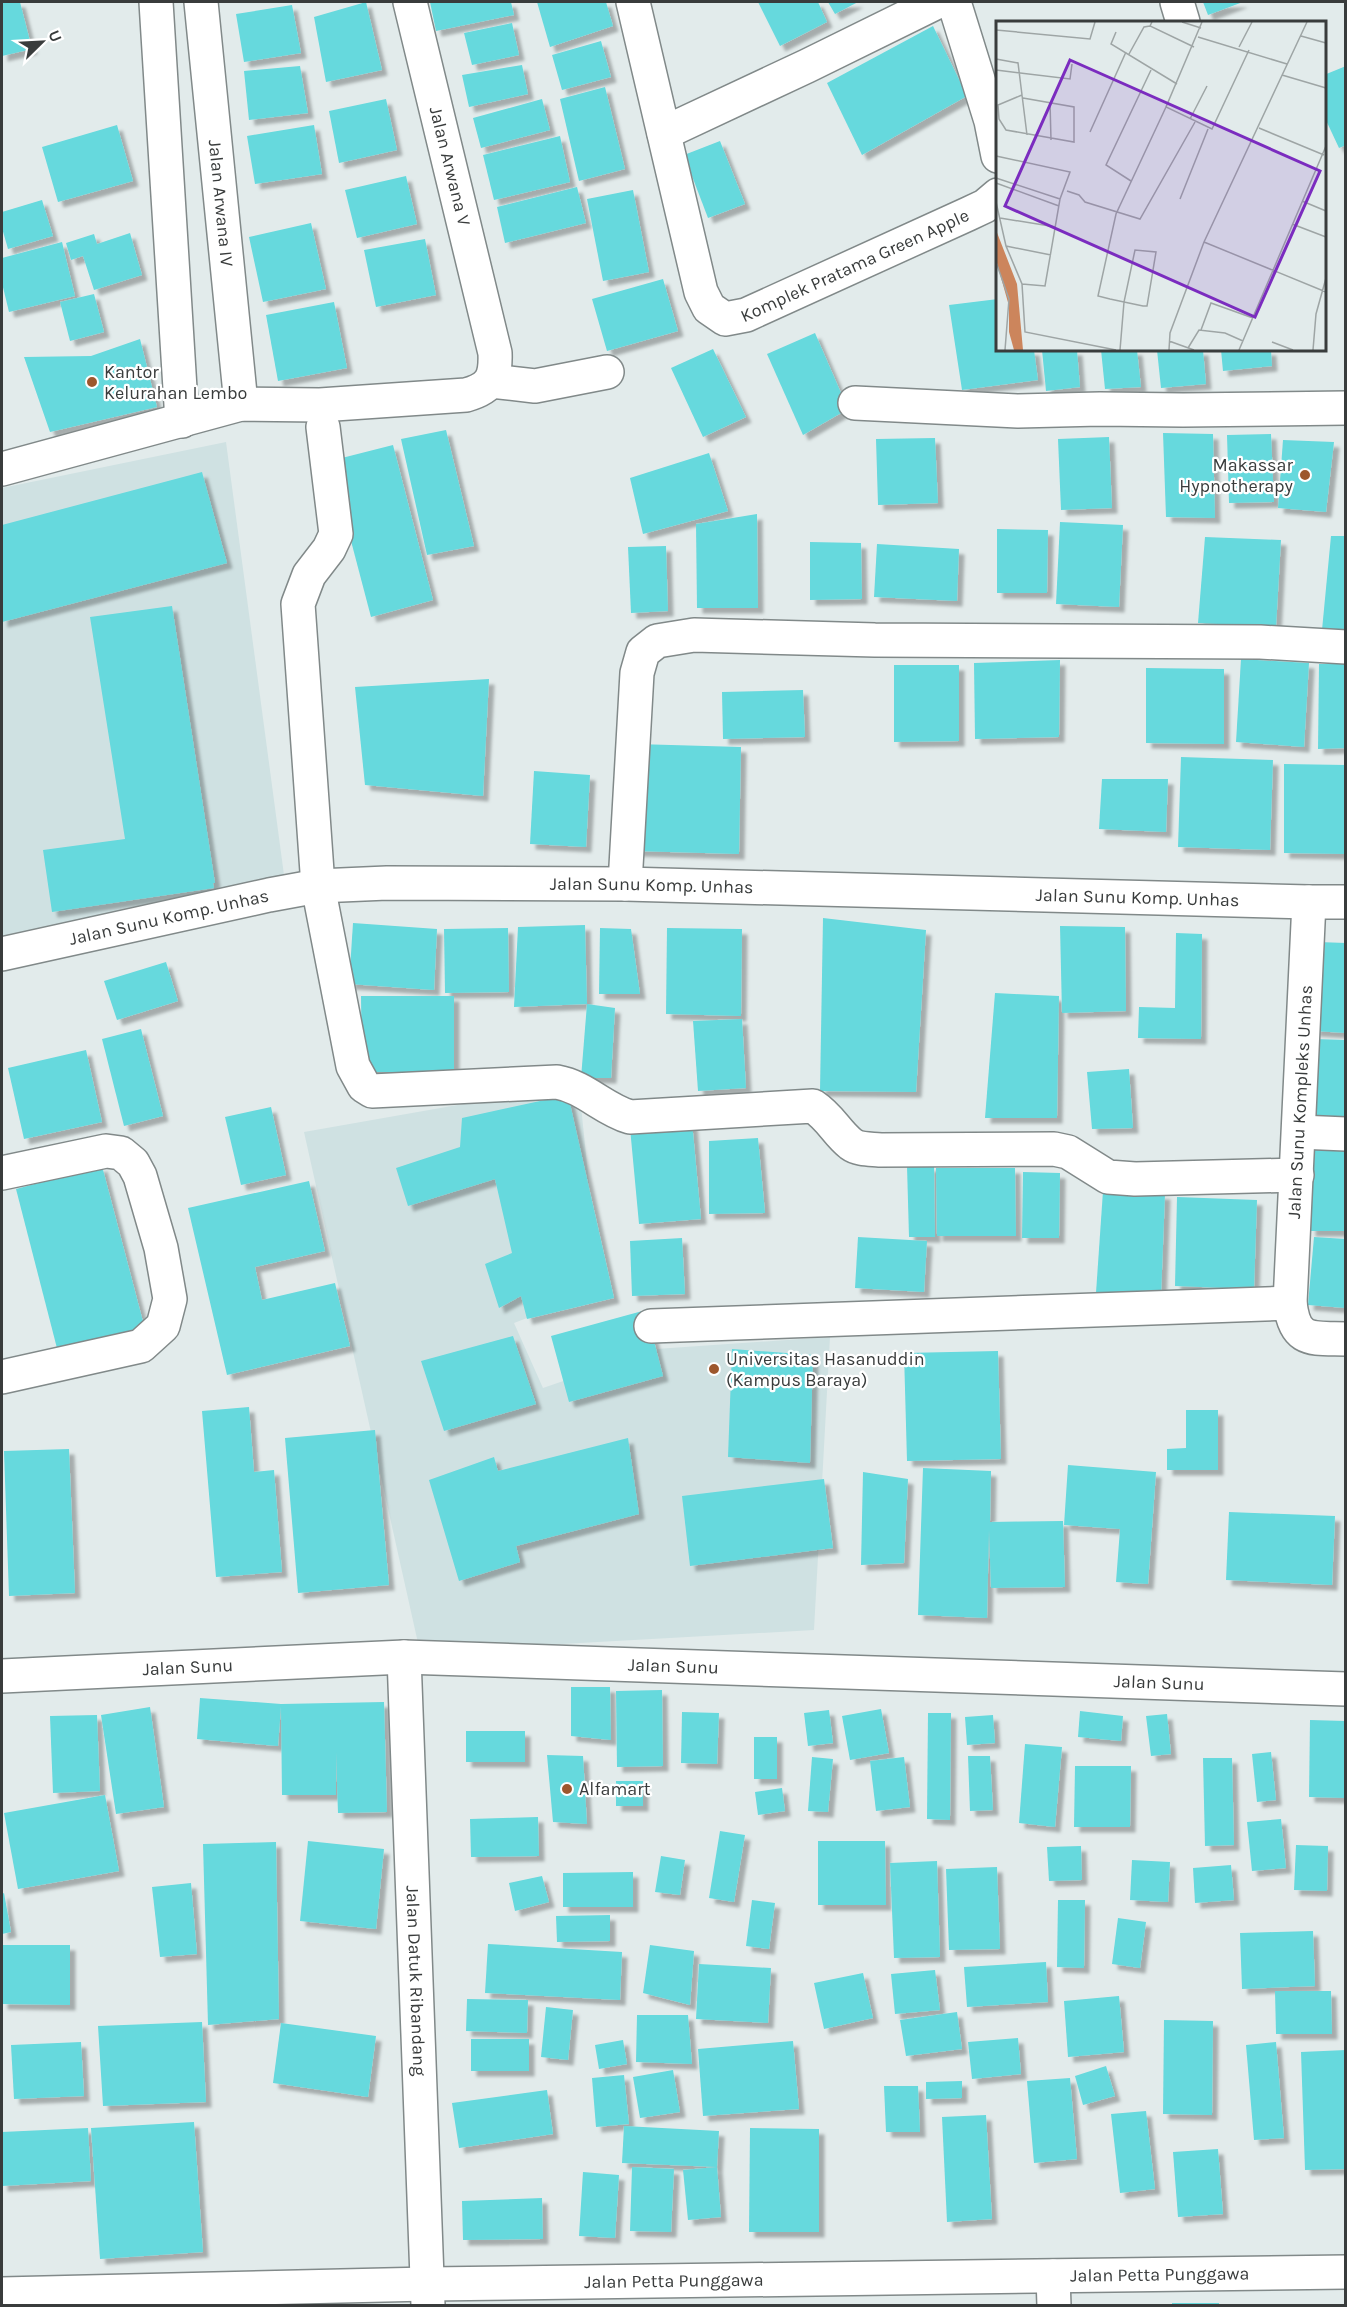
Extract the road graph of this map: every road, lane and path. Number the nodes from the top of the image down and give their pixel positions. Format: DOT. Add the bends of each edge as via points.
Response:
graph roads {
  1 [pos="156,2"];
  2 [pos="201,2"];
  3 [pos="410,2"];
  4 [pos="633,2"];
  5 [pos="937,2"];
  6 [pos="954,2"];
  7 [pos="1177,2"];
  8 [pos="1183,21"];
  9 [pos="664,132"];
  10 [pos="996,146"];
  11 [pos="996,197"];
  12 [pos="607,372"];
  13 [pos="491,381"];
  14 [pos="855,403"];
  15 [pos="241,405"];
  16 [pos="1346,408"];
  17 [pos="182,421"];
  18 [pos="323,427"];
  19 [pos="4,459"];
  20 [pos="1346,647"];
  21 [pos="625,884"];
  22 [pos="318,886"];
  23 [pos="1309,902"];
  24 [pos="1346,902"];
  25 [pos="2,954"];
  26 [pos="1299,1132"];
  27 [pos="1346,1134"];
  28 [pos="2,1173"];
  29 [pos="1297,1174"];
  30 [pos="1290,1303"];
  31 [pos="651,1326"];
  32 [pos="1346,1339"];
  33 [pos="2,1377"];
  34 [pos="404,1657"];
  35 [pos="2,1676"];
  36 [pos="1346,1689"];
  37 [pos="1346,2272"];
  38 [pos="1054,2291"];
  39 [pos="846,2292"];
  40 [pos="2,2294"];
  41 [pos="428,2295"];
  1 -- 17 [label="street"];
  2 -- 15 [label="street, Jalan Arwana IV"];
  3 -- 13 [label="street, Jalan Arwana V" via="490,330 496,360"];
  4 -- 9 [label="street, Komplek Pratama Green Apple"];
  5 -- 9 [label="street"];
  6 -- 10 [label="street"];
  7 -- 8 [label="street"];
  9 -- 11 [label="street, Komplek Pratama Green Apple" via="701,292 709,308 725,319 746,315 985,206"];
  12 -- 13 [label="street" via="535,386"];
  13 -- 15 [label="street" via="480,391 466,395 320,405"];
  14 -- 16 [label="street" via="1018,411"];
  15 -- 17 [label="street"];
  17 -- 19 [label="street"];
  18 -- 22 [label="street" via="336,534 330,549 309,575 298,604"];
  20 -- 21 [label="street" via="1260,642 694,635 657,641 643,652 637,673"];
  21 -- 22 [label="street, Jalan Sunu Komp. Unhas"];
  21 -- 23 [label="street, Jalan Sunu Komp. Unhas"];
  22 -- 25 [label="street, Jalan Sunu Komp. Unhas"];
  22 -- 29 [label="street" via="353,1066 364,1086 372,1091 557,1082 572,1085 630,1117 813,1107 826,1114 852,1145 863,1149 1054,1149 1068,1152 1108,1177 1135,1179"];
  23 -- 24 [label="street"];
  23 -- 26 [label="street, Jalan Sunu Kompleks Unhas"];
  26 -- 27 [label="street"];
  26 -- 29 [label="street, Jalan Sunu Kompleks Unhas"];
  28 -- 33 [label="street" via="106,1151 121,1153 140,1176 170,1299 163,1326 141,1346"];
  29 -- 30 [label="street, Jalan Sunu Kompleks Unhas"];
  30 -- 31 [label="street"];
  30 -- 32 [label="street, Jalan Sunu Kompleks Unhas" via="1295,1327 1302,1334"];
  34 -- 35 [label="street, Jalan Sunu"];
  34 -- 36 [label="street, Jalan Sunu"];
  34 -- 41 [label="street, Jalan Datuk Ribandang"];
  37 -- 38 [label="street, Jalan Petta Punggawa"];
  38 -- 39 [label="street, Jalan Petta Punggawa"];
  39 -- 41 [label="street, Jalan Petta Punggawa"];
  40 -- 41 [label="street, Jalan Petta Punggawa"];
}
